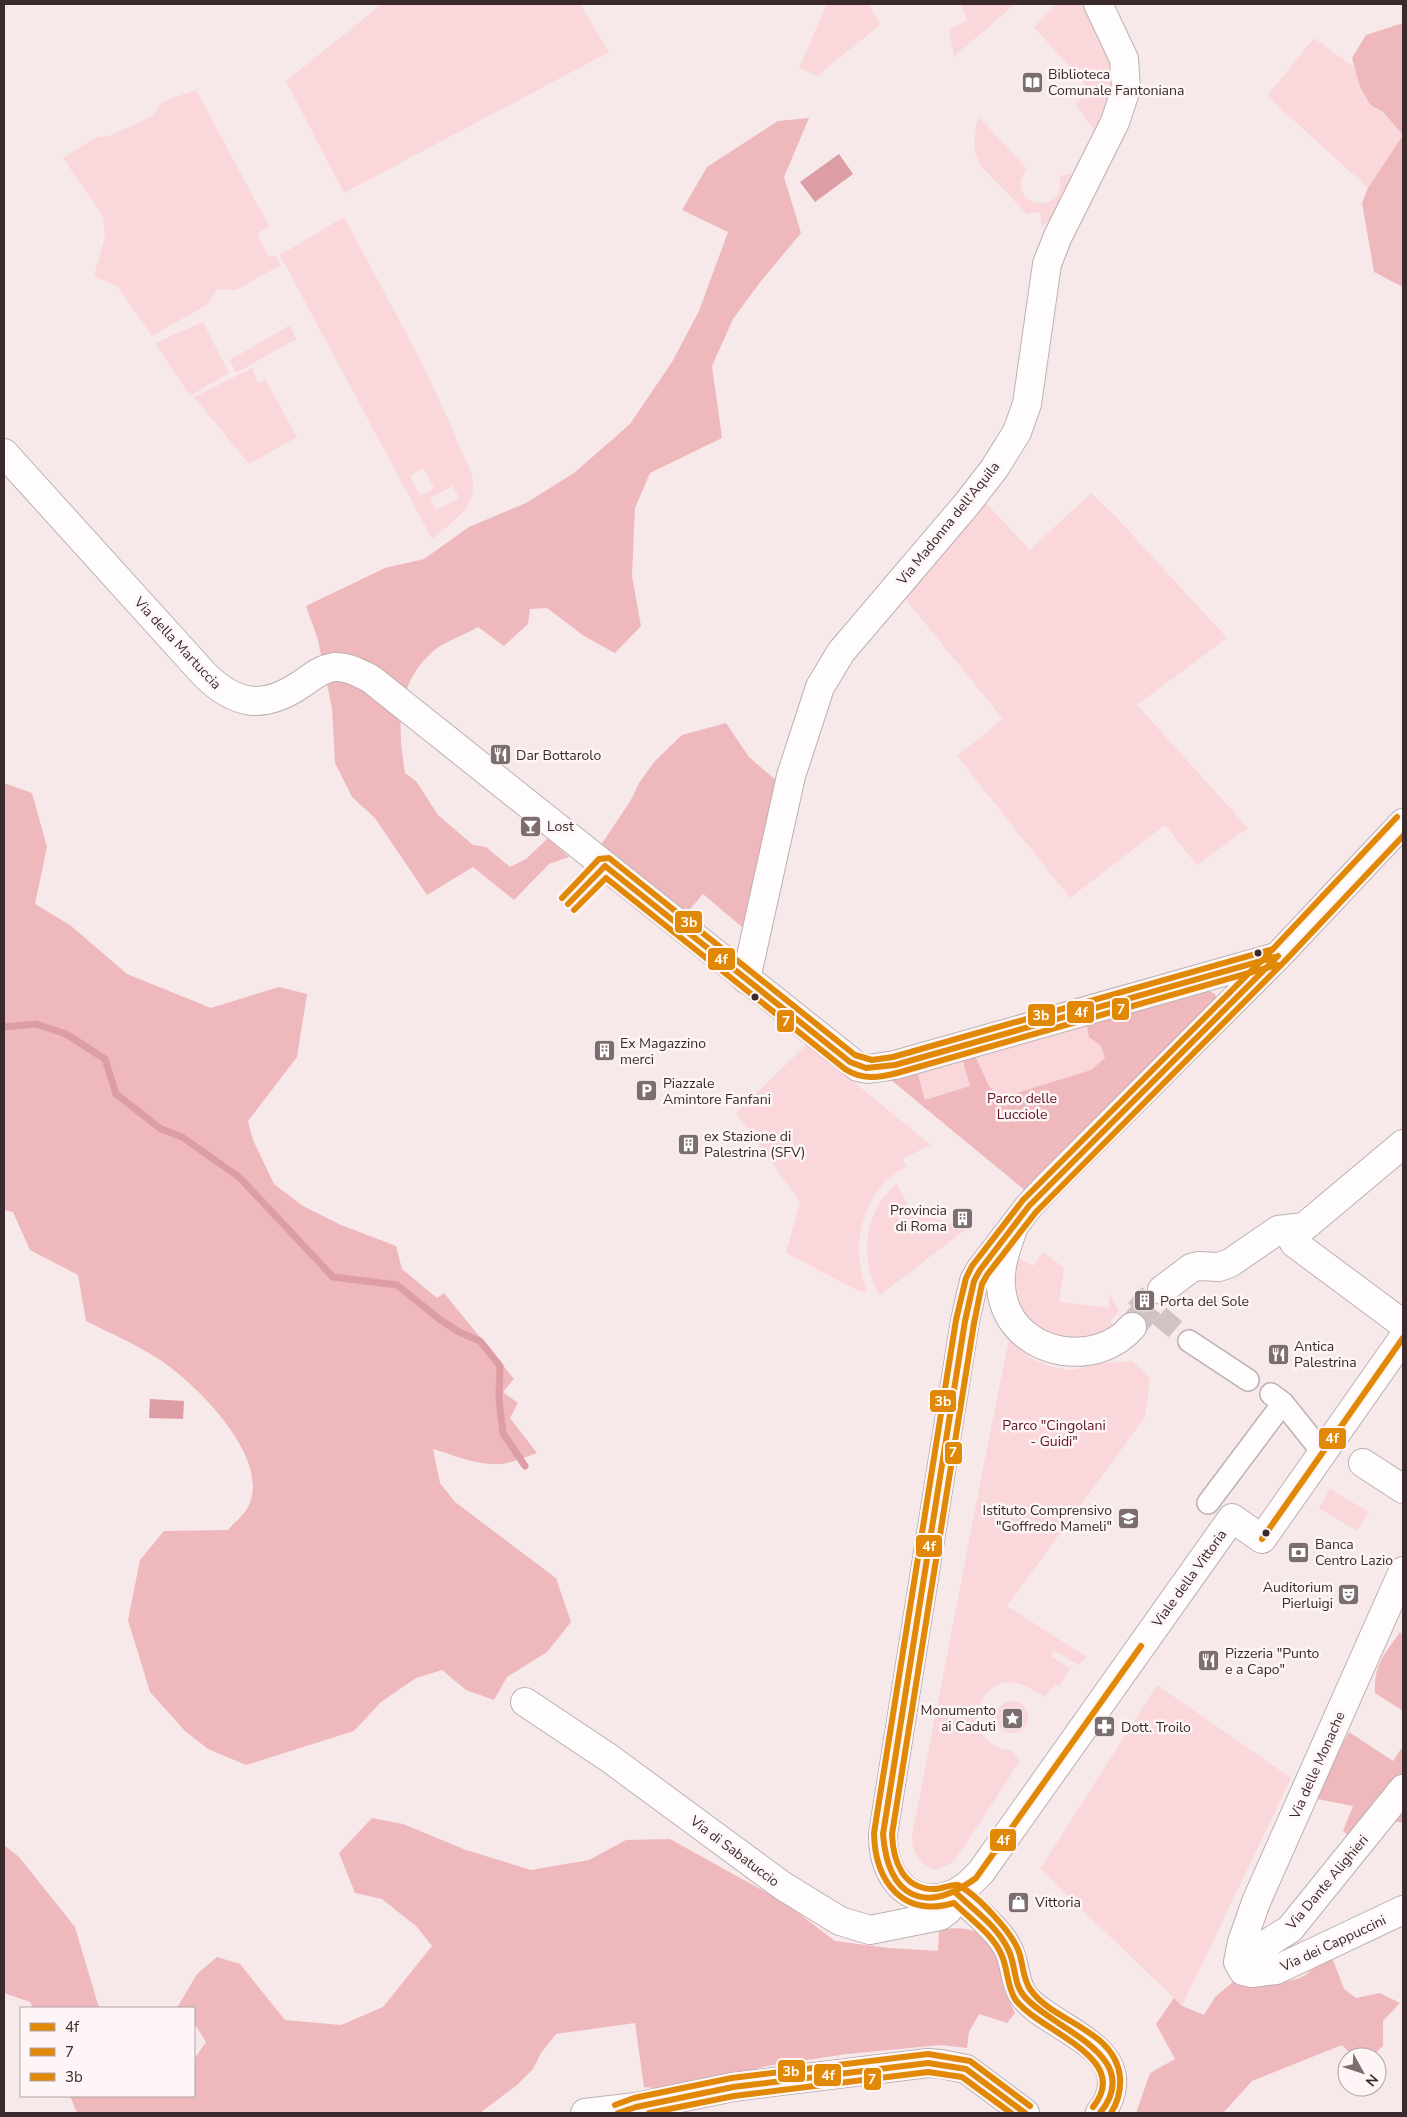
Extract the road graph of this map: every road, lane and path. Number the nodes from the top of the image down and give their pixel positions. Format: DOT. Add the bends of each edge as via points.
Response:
graph roads {
  1 [pos="1098,4"];
  2 [pos="4,453"];
  3 [pos="1403,823"];
  4 [pos="1278,956"];
  5 [pos="746,979"];
  6 [pos="1403,1144"];
  7 [pos="1013,1227"];
  8 [pos="1288,1230"];
  9 [pos="1162,1290"];
  10 [pos="965,1320"];
  11 [pos="1403,1324"];
  12 [pos="1132,1327"];
  13 [pos="1021,1331"];
  14 [pos="1403,1338"];
  15 [pos="1189,1341"];
  16 [pos="1248,1380"];
  17 [pos="1327,1448"];
  18 [pos="1403,1489"];
  19 [pos="1208,1503"];
  20 [pos="1403,1571"];
  21 [pos="525,1702"];
  22 [pos="1403,1789"];
  23 [pos="947,1896"];
  24 [pos="1403,1910"];
  25 [pos="1238,1962"];
  26 [pos="627,2110"];
  27 [pos="585,2113"];
  28 [pos="1025,2113"];
  29 [pos="1100,2113"];
  1 -- 5 [label="street, Via Madonna dell'Aquila" via="1124,59 1126,89 1116,122 1047,264 1027,404 1021,424 978,491 841,652 824,680 791,776"];
  2 -- 5 [label="street, Via della Martuccia" via="221,690 244,701 267,700 290,692 326,669 344,667 357,672 378,684"];
  3 -- 4 [label="street"];
  4 -- 5 [label="street, Via della Martuccia" via="896,1065 868,1069 850,1062"];
  4 -- 7 [label="street" via="1050,1184"];
  6 -- 8 [label="street" via="1304,1227"];
  7 -- 10 [label="street" via="974,1281"];
  7 -- 13 [label="street" via="1002,1260 1001,1289 1004,1305"];
  8 -- 9 [label="street" via="1278,1230 1230,1263 1219,1267 1191,1268"];
  8 -- 11 [label="street" via="1294,1243"];
  10 -- 13 [label="street" via="973,1308 987,1307 1003,1314"];
  10 -- 23 [label="street" via="883,1834 884,1860 900,1885 922,1898"];
  12 -- 13 [label="street" via="1120,1340 1085,1352 1044,1347"];
  14 -- 17 [label="street"];
  15 -- 16 [label="street"];
  17 -- 18 [label="street" via="1360,1461"];
  17 -- 19 [label="street" via="1277,1399"];
  17 -- 23 [label="street, Viale della Vittoria" via="1262,1539 1232,1518 976,1878"];
  20 -- 25 [label="street, Via delle Monache" via="1256,1902"];
  21 -- 23 [label="street, Via di Sabatuccio" via="609,1758 783,1886 840,1921 870,1930 940,1916 948,1910"];
  22 -- 25 [label="street, Via Dante Alighieri" via="1290,1929"];
  23 -- 29 [label="street" via="998,1934 1007,1945 1019,1987 1039,2011 1100,2053 1108,2064 1113,2079 1111,2092"];
  24 -- 25 [label="street, Via dei Cappuccini" via="1276,1970 1252,1973 1243,1971"];
  26 -- 27 [label="street"];
  26 -- 28 [label="street" via="733,2087 928,2063 966,2069"];
}
